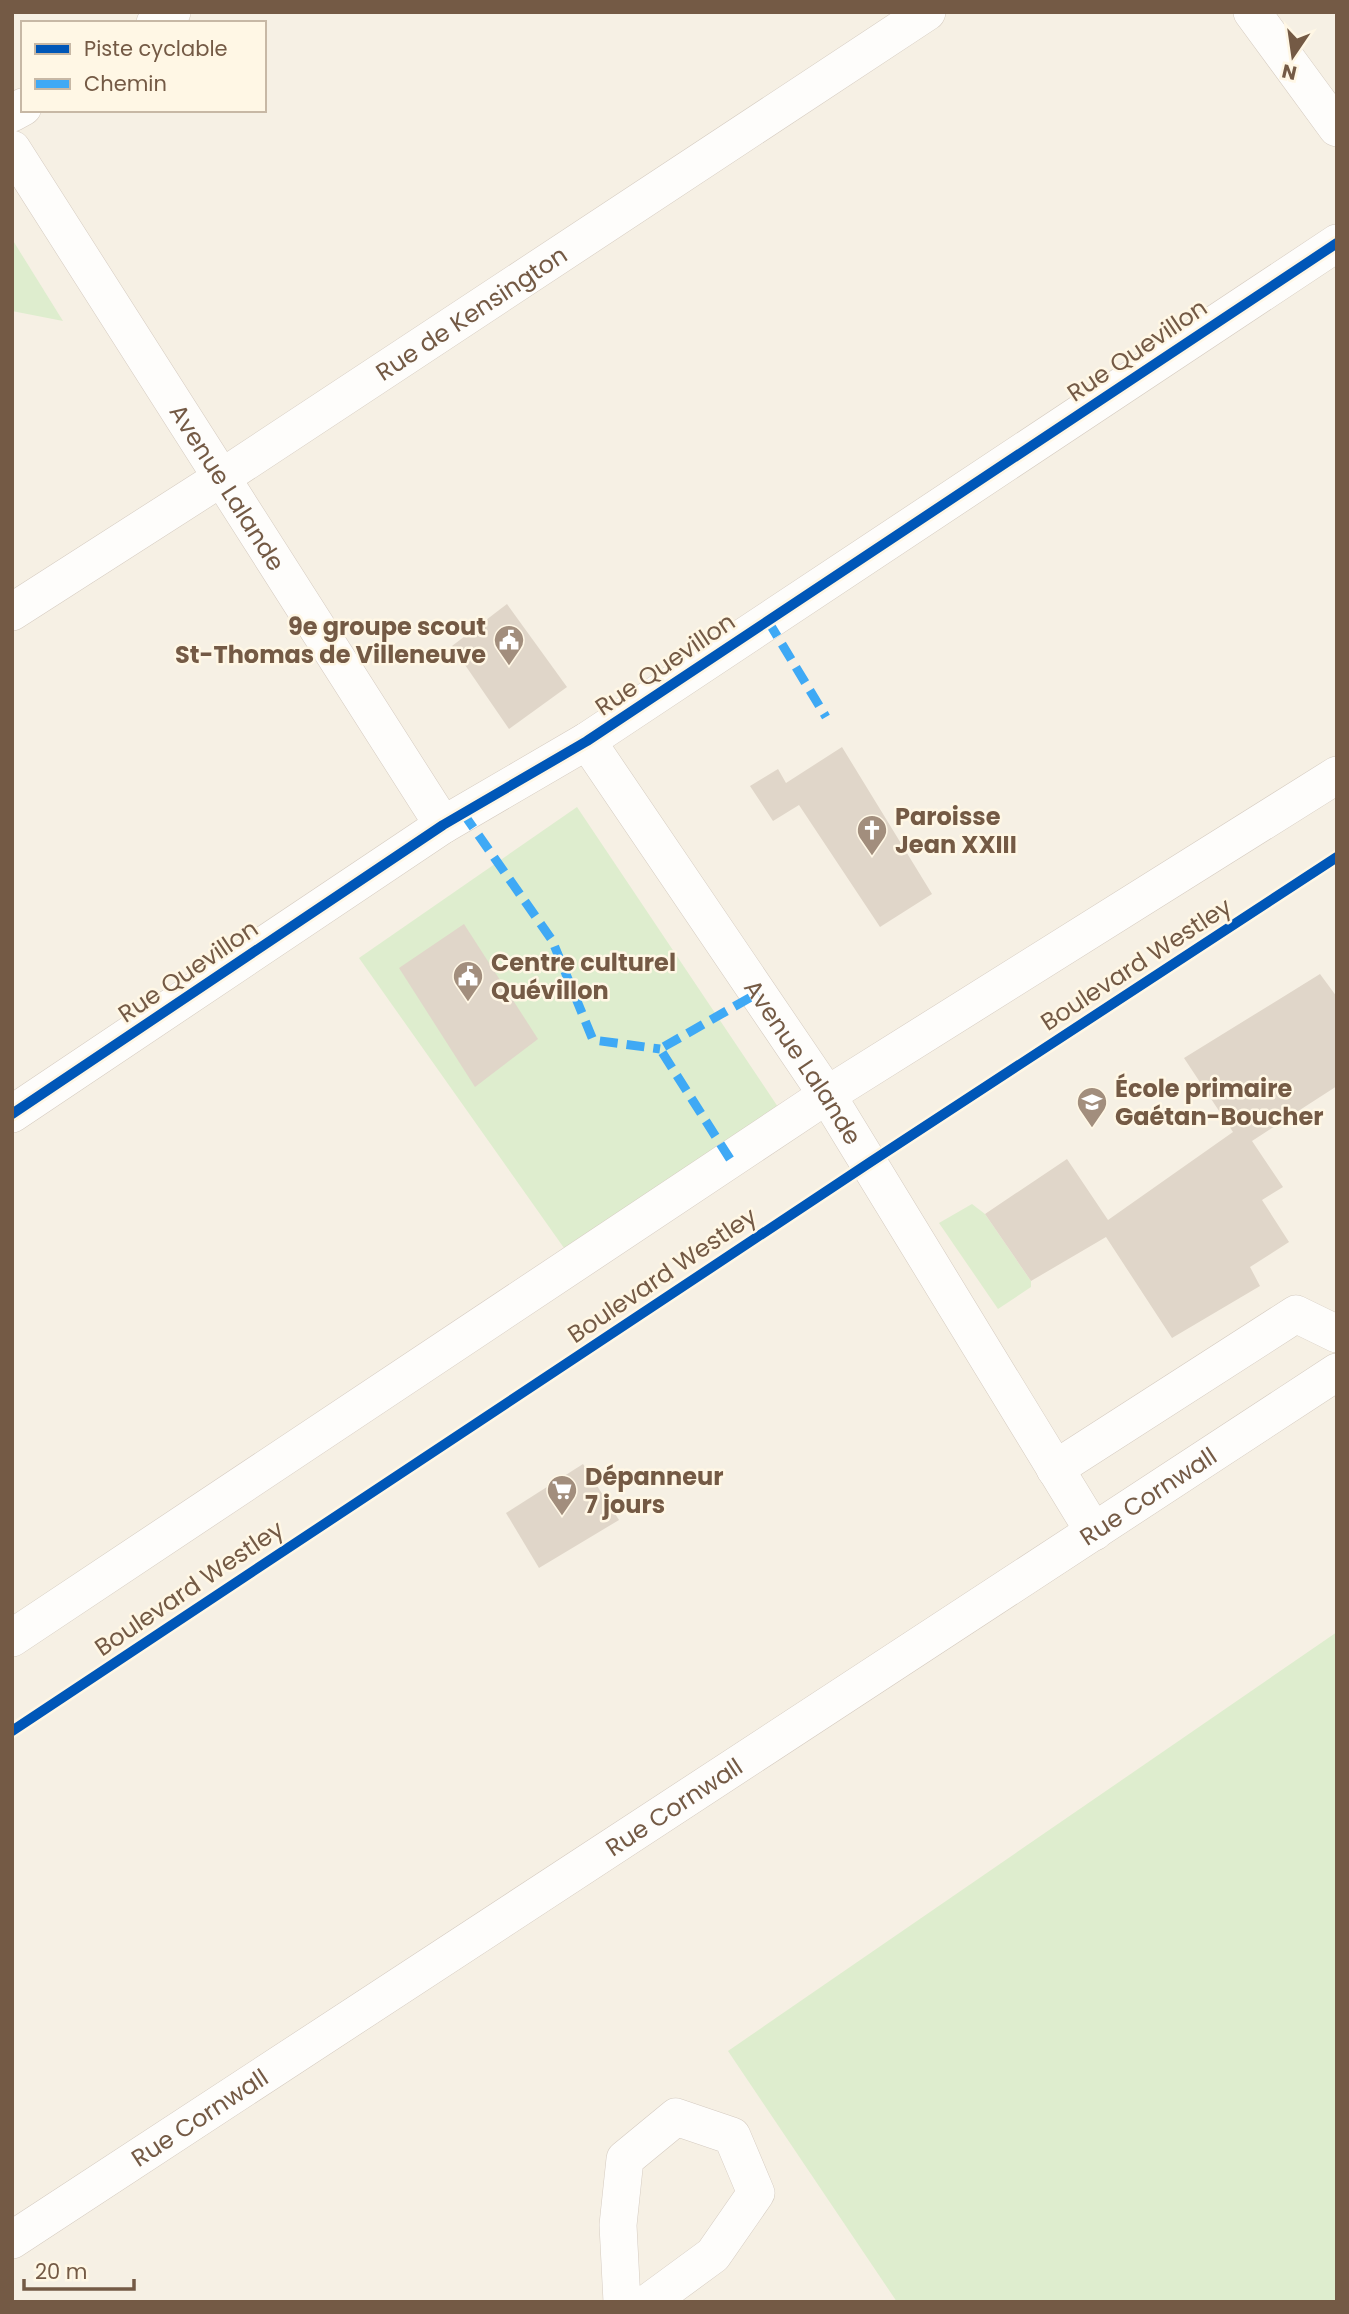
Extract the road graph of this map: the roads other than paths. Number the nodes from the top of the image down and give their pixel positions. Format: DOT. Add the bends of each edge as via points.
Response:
graph roads {
  1 [pos="927,12"];
  2 [pos="1252,12"];
  3 [pos="1337,128"];
  4 [pos="12,149"];
  5 [pos="1337,243"];
  6 [pos="221,478"];
  7 [pos="12,612"];
  8 [pos="587,741"];
  9 [pos="1337,775"];
  10 [pos="443,825"];
  11 [pos="827,1095"];
  12 [pos="12,1114"];
  13 [pos="1337,1334"];
  14 [pos="1337,1373"];
  15 [pos="1055,1469"];
  16 [pos="1094,1532"];
  17 [pos="12,1638"];
  18 [pos="12,2240"];
  19 [pos="622,2302"];
  20 [pos="649,2302"];
  1 -- 6 [label="street, Rue de Kensington"];
  2 -- 3 [label="street"];
  4 -- 6 [label="street, Avenue Lalande"];
  5 -- 8 [label="street, Rue Quevillon"];
  6 -- 7 [label="street, Rue de Kensington"];
  6 -- 10 [label="street, Avenue Lalande"];
  8 -- 10 [label="street, Rue Quevillon"];
  8 -- 11 [label="street, Avenue Lalande"];
  9 -- 11 [label="street"];
  10 -- 12 [label="street, Rue Quevillon"];
  11 -- 15 [label="street, Avenue Lalande"];
  11 -- 17 [label="street"];
  13 -- 15 [label="street" via="1296,1314"];
  14 -- 16 [label="street, Rue Cornwall"];
  15 -- 16 [label="street, Avenue Lalande"];
  16 -- 18 [label="street, Rue Cornwall"];
  19 -- 20 [label="street" via="618,2225 625,2159 677,2117 732,2136 756,2193 713,2255"];
}
